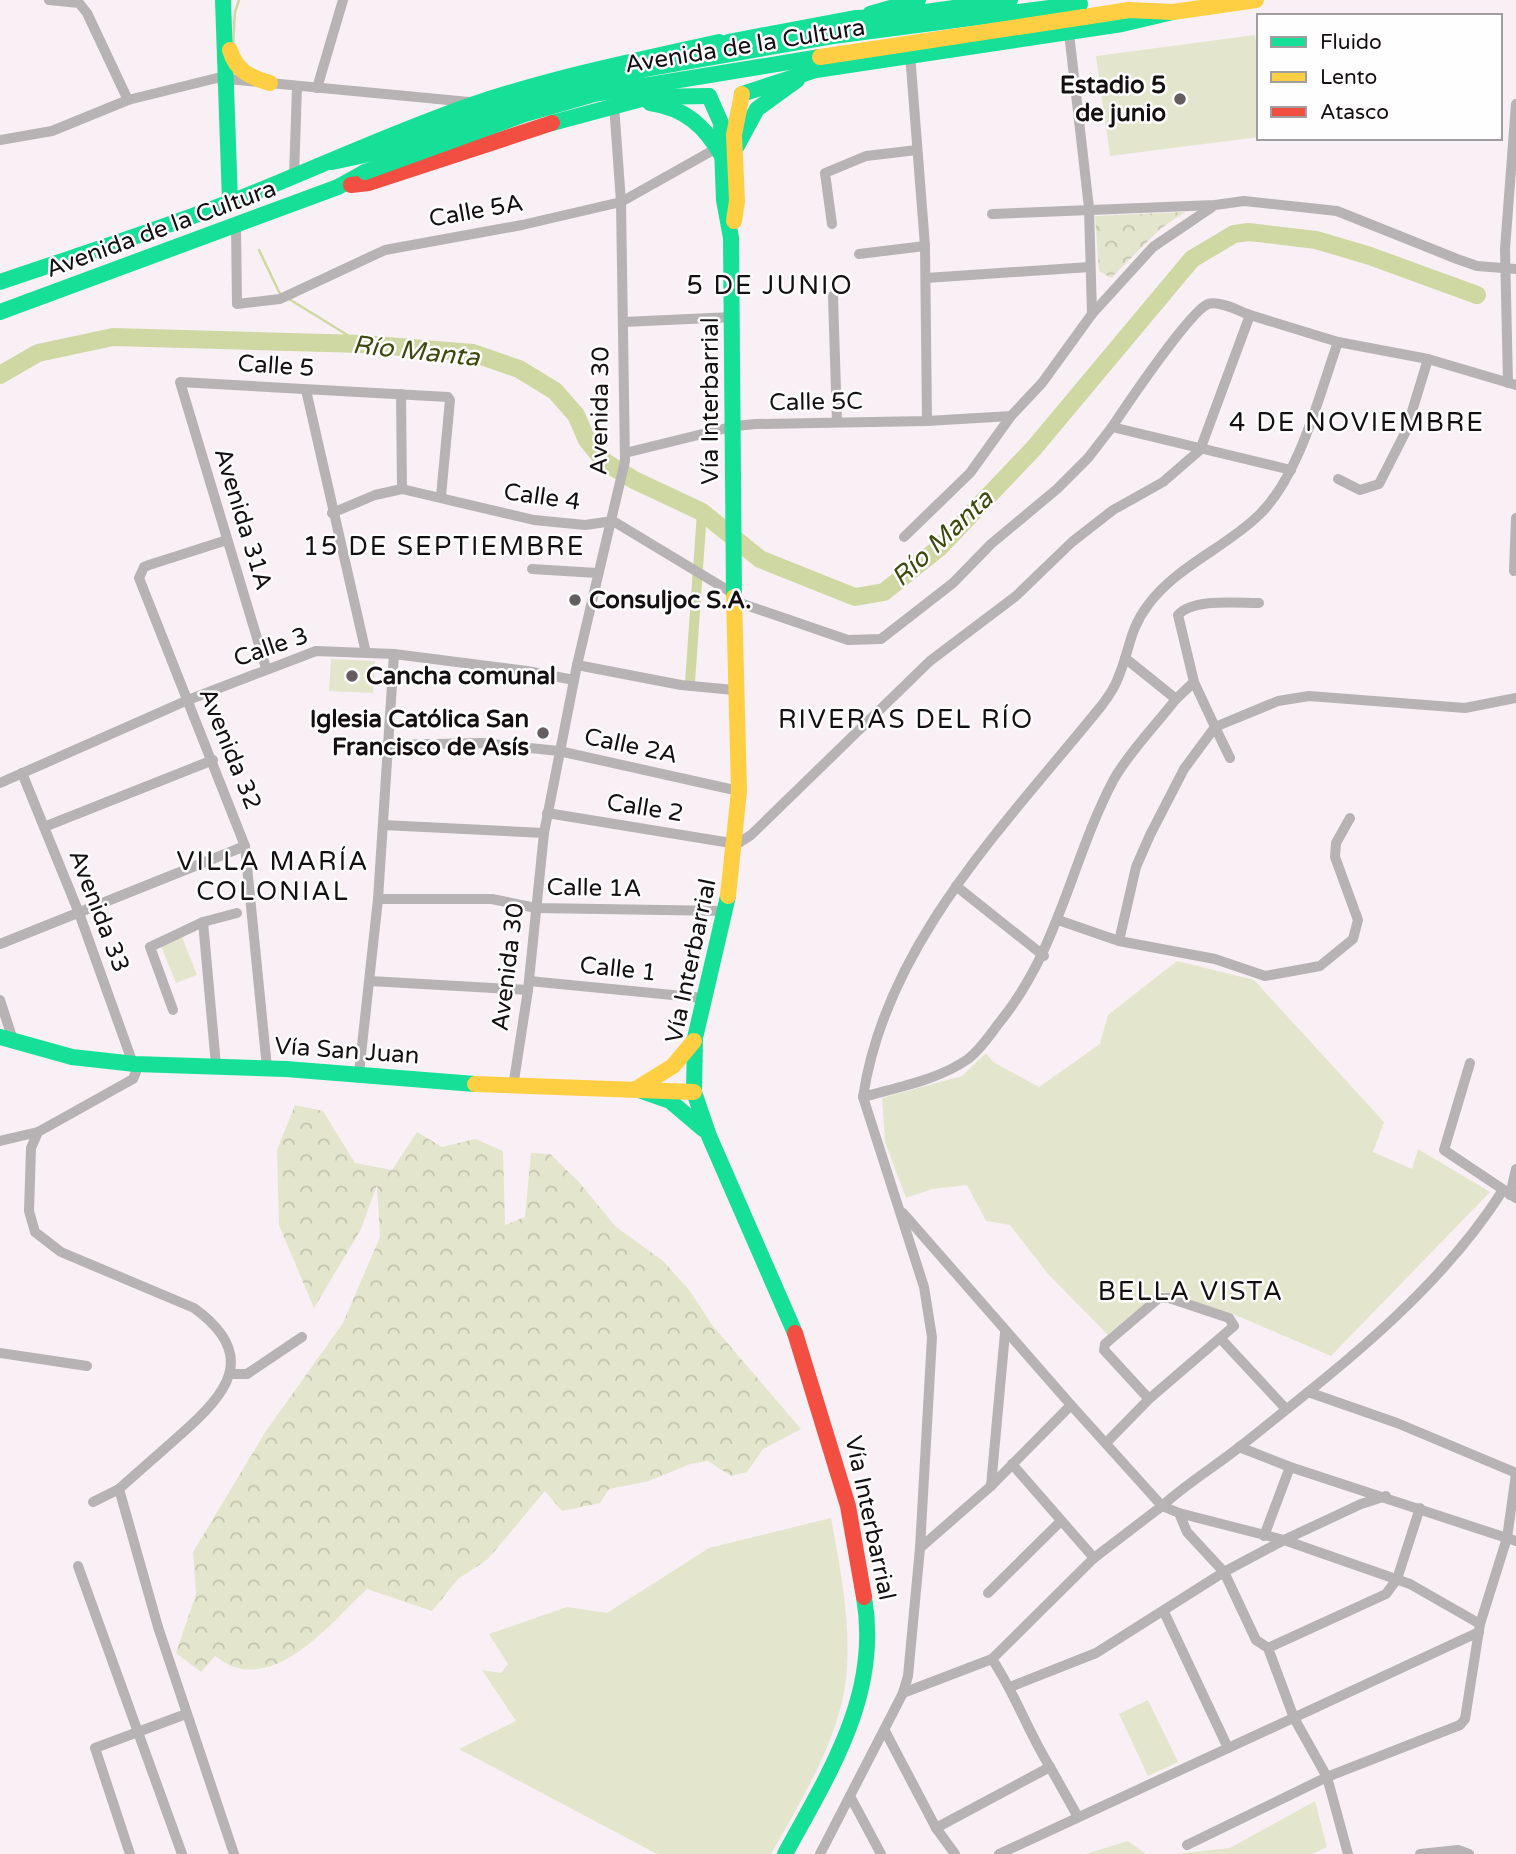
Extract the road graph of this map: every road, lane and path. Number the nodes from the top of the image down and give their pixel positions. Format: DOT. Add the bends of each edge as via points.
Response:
graph roads {
  1 [pos="49,0"];
  2 [pos="223,0"];
  3 [pos="342,0"];
  4 [pos="918,0"];
  5 [pos="1010,0"];
  6 [pos="1256,0"];
  7 [pos="1086,7"];
  8 [pos="1173,12"];
  9 [pos="855,18"];
  10 [pos="225,30"];
  11 [pos="1069,33"];
  12 [pos="723,42"];
  13 [pos="909,54"];
  14 [pos="816,70"];
  15 [pos="227,78"];
  16 [pos="270,83"];
  17 [pos="297,87"];
  18 [pos="317,88"];
  19 [pos="742,94"];
  20 [pos="709,96"];
  21 [pos="128,100"];
  22 [pos="478,103"];
  23 [pos="617,104"];
  24 [pos="1516,104"];
  25 [pos="0,140"];
  26 [pos="917,150"];
  27 [pos="725,153"];
  28 [pos="332,162"];
  29 [pos="294,177"];
  30 [pos="338,187"];
  31 [pos="230,202"];
  32 [pos="621,202"];
  33 [pos="1215,205"];
  34 [pos="1089,208"];
  35 [pos="992,214"];
  36 [pos="832,224"];
  37 [pos="236,226"];
  38 [pos="925,246"];
  39 [pos="859,254"];
  40 [pos="1090,267"];
  41 [pos="1511,269"];
  42 [pos="926,278"];
  43 [pos="0,282"];
  44 [pos="833,296"];
  45 [pos="0,312"];
  46 [pos="1092,314"];
  47 [pos="1250,315"];
  48 [pos="733,317"];
  49 [pos="623,322"];
  50 [pos="1338,342"];
  51 [pos="1429,359"];
  52 [pos="180,382"];
  53 [pos="1512,384"];
  54 [pos="306,390"];
  55 [pos="401,394"];
  56 [pos="1011,416"];
  57 [pos="927,421"];
  58 [pos="837,422"];
  59 [pos="734,426"];
  60 [pos="1112,427"];
  61 [pos="1200,450"];
  62 [pos="625,457"];
  63 [pos="1291,470"];
  64 [pos="1338,479"];
  65 [pos="402,489"];
  66 [pos="441,496"];
  67 [pos="332,513"];
  68 [pos="614,516"];
  69 [pos="1516,518"];
  70 [pos="904,537"];
  71 [pos="227,540"];
  72 [pos="532,569"];
  73 [pos="1514,571"];
  74 [pos="597,573"];
  75 [pos="734,594"];
  76 [pos="1259,603"];
  77 [pos="366,653"];
  78 [pos="394,654"];
  79 [pos="1125,658"];
  80 [pos="577,665"];
  81 [pos="266,668"];
  82 [pos="574,680"];
  83 [pos="1194,682"];
  84 [pos="734,690"];
  85 [pos="1516,698"];
  86 [pos="1176,699"];
  87 [pos="188,700"];
  88 [pos="1215,727"];
  89 [pos="387,745"];
  90 [pos="559,751"];
  91 [pos="1230,758"];
  92 [pos="213,760"];
  93 [pos="22,773"];
  94 [pos="0,783"];
  95 [pos="739,791"];
  96 [pos="547,813"];
  97 [pos="1350,818"];
  98 [pos="383,825"];
  99 [pos="44,827"];
  100 [pos="544,833"];
  101 [pos="737,844"];
  102 [pos="245,846"];
  103 [pos="956,886"];
  104 [pos="378,899"];
  105 [pos="536,908"];
  106 [pos="726,911"];
  107 [pos="79,913"];
  108 [pos="237,913"];
  109 [pos="1058,920"];
  110 [pos="202,922"];
  111 [pos="1119,941"];
  112 [pos="0,944"];
  113 [pos="1044,956"];
  114 [pos="370,981"];
  115 [pos="529,986"];
  116 [pos="703,998"];
  117 [pos="0,1000"];
  118 [pos="173,1010"];
  119 [pos="695,1038"];
  120 [pos="6,1039"];
  121 [pos="1470,1063"];
  122 [pos="135,1065"];
  123 [pos="216,1065"];
  124 [pos="267,1068"];
  125 [pos="359,1073"];
  126 [pos="513,1087"];
  127 [pos="636,1089"];
  128 [pos="694,1091"];
  129 [pos="863,1097"];
  130 [pos="38,1132"];
  131 [pos="709,1136"];
  132 [pos="0,1141"];
  133 [pos="1516,1169"];
  134 [pos="1510,1194"];
  135 [pos="900,1209"];
  136 [pos="1005,1333"];
  137 [pos="302,1337"];
  138 [pos="1221,1339"];
  139 [pos="0,1353"];
  140 [pos="87,1366"];
  141 [pos="231,1374"];
  142 [pos="1308,1392"];
  143 [pos="1149,1399"];
  144 [pos="1071,1405"];
  145 [pos="1286,1409"];
  146 [pos="1107,1442"];
  147 [pos="1239,1447"];
  148 [pos="1012,1464"];
  149 [pos="1290,1467"];
  150 [pos="1516,1474"];
  151 [pos="991,1486"];
  152 [pos="119,1489"];
  153 [pos="1386,1496"];
  154 [pos="93,1502"];
  155 [pos="1162,1506"];
  156 [pos="1420,1508"];
  157 [pos="1179,1513"];
  158 [pos="1061,1521"];
  159 [pos="1264,1536"];
  160 [pos="1511,1539"];
  161 [pos="1284,1540"];
  162 [pos="920,1548"];
  163 [pos="1094,1558"];
  164 [pos="78,1566"];
  165 [pos="1224,1572"];
  166 [pos="1396,1579"];
  167 [pos="988,1593"];
  168 [pos="1164,1612"];
  169 [pos="1479,1628"];
  170 [pos="1268,1648"];
  171 [pos="992,1659"];
  172 [pos="1010,1687"];
  173 [pos="903,1693"];
  174 [pos="186,1714"];
  175 [pos="1294,1718"];
  176 [pos="137,1731"];
  177 [pos="885,1731"];
  178 [pos="1228,1748"];
  179 [pos="1050,1767"];
  180 [pos="1327,1777"];
  181 [pos="850,1796"];
  182 [pos="1078,1817"];
  183 [pos="936,1828"];
  184 [pos="1187,1845"];
  185 [pos="130,1854"];
  186 [pos="182,1854"];
  187 [pos="234,1854"];
  188 [pos="785,1854"];
  189 [pos="820,1854"];
  190 [pos="881,1854"];
  191 [pos="955,1854"];
  192 [pos="999,1854"];
  193 [pos="1348,1854"];
  194 [pos="1420,1854"];
  195 [pos="1469,1854"];
  1 -- 21 [label="street" via="79,3 87,13"];
  2 -- 10 [label="main road"];
  3 -- 18 [label="street"];
  4 -- 9 [label="main road"];
  5 -- 9 [label="main road, Avenida de la Cultura"];
  6 -- 8 [label="main road, Avenida de la Cultura"];
  7 -- 8 [label="main road, Avenida de la Cultura"];
  7 -- 28 [label="main road, Avenida de la Cultura, bridge" via="731,51 664,64 586,82 358,159"];
  7 -- 30 [label="main road, Avenida de la Cultura, bridge" via="594,94 365,172"];
  8 -- 11 [label="main road, Avenida de la Cultura"];
  9 -- 12 [label="main road, Avenida de la Cultura"];
  10 -- 15 [label="main road"];
  10 -- 16 [label="main road" via="236,66 252,78"];
  11 -- 13 [label="main road, Avenida de la Cultura"];
  11 -- 34 [label="street"];
  12 -- 19 [label="main road" via="745,51 753,68"];
  12 -- 20 [label="main road" via="703,50 695,65 697,83"];
  12 -- 22 [label="main road, Avenida de la Cultura" via="592,71"];
  13 -- 14 [label="main road, Avenida de la Cultura"];
  13 -- 26 [label="street"];
  14 -- 19 [label="main road, Avenida de la Cultura"];
  14 -- 27 [label="main road" via="757,109"];
  15 -- 16 [label="street"];
  15 -- 21 [label="street"];
  15 -- 31 [label="main road"];
  16 -- 17 [label="street"];
  17 -- 18 [label="street"];
  17 -- 29 [label="street"];
  18 -- 22 [label="street"];
  19 -- 20 [label="main road" via="726,100"];
  19 -- 27 [label="main road, Vía Interbarrial"];
  20 -- 23 [label="main road, Avenida de la Cultura" via="678,93"];
  20 -- 27 [label="main road, Vía Interbarrial" via="721,123"];
  21 -- 25 [label="street" via="52,131"];
  22 -- 28 [label="main road, Avenida de la Cultura" via="361,146"];
  23 -- 27 [label="main road" via="678,108 699,121"];
  23 -- 30 [label="main road, Avenida de la Cultura" via="369,183"];
  23 -- 32 [label="street, Avenida 30"];
  24 -- 41 [label="street"];
  26 -- 36 [label="street" via="866,156 825,173"];
  26 -- 38 [label="street"];
  27 -- 32 [label="street, Calle 5A"];
  27 -- 48 [label="main road, Vía Interbarrial"];
  28 -- 29 [label="main road, Avenida de la Cultura"];
  29 -- 31 [label="main road, Avenida de la Cultura"];
  30 -- 37 [label="main road, Avenida de la Cultura"];
  31 -- 43 [label="main road, Avenida de la Cultura"];
  32 -- 37 [label="street, Calle 5A" via="385,250 281,299 237,304"];
  32 -- 49 [label="street, Avenida 30"];
  33 -- 34 [label="street"];
  33 -- 41 [label="street" via="1244,201 1337,211 1477,266"];
  33 -- 46 [label="street" via="1153,247"];
  34 -- 35 [label="street"];
  34 -- 40 [label="street"];
  37 -- 45 [label="main road, Avenida de la Cultura"];
  38 -- 39 [label="street"];
  38 -- 42 [label="street"];
  40 -- 42 [label="street"];
  40 -- 46 [label="street"];
  41 -- 53 [label="street" via="1506,287"];
  42 -- 57 [label="street"];
  44 -- 58 [label="street"];
  46 -- 56 [label="street" via="1042,383"];
  47 -- 50 [label="street, Calle 4"];
  47 -- 60 [label="street, Calle 4" via="1215,303 1203,307"];
  47 -- 61 [label="street"];
  48 -- 49 [label="street"];
  48 -- 59 [label="main road, Vía Interbarrial"];
  49 -- 62 [label="street, Avenida 30"];
  50 -- 51 [label="street, Calle 4"];
  50 -- 63 [label="street"];
  51 -- 53 [label="street, Calle 4"];
  51 -- 64 [label="street" via="1406,431 1379,484 1360,490"];
  52 -- 54 [label="street, Calle 5"];
  52 -- 71 [label="street, Avenida 31A"];
  54 -- 55 [label="street, Calle 5"];
  54 -- 67 [label="street"];
  55 -- 65 [label="street"];
  55 -- 66 [label="street, Calle 5" via="450,400"];
  56 -- 57 [label="street, Calle 5C"];
  56 -- 70 [label="street" via="970,473"];
  57 -- 58 [label="street, Calle 5C"];
  58 -- 59 [label="street, Calle 5C"];
  59 -- 62 [label="street, Calle 5C"];
  59 -- 75 [label="main road, Vía Interbarrial"];
  60 -- 61 [label="street"];
  60 -- 75 [label="street, Calle 4" via="1058,489 881,639 848,640"];
  61 -- 63 [label="street"];
  61 -- 101 [label="street" via="1163,482 1082,534 1016,597 930,661 764,824"];
  62 -- 68 [label="street, Avenida 30"];
  63 -- 79 [label="street" via="1259,515 1185,569 1150,602 1132,628"];
  65 -- 66 [label="street, Calle 4"];
  65 -- 67 [label="street, Calle 4"];
  66 -- 68 [label="street, Calle 4" via="534,520 585,525"];
  67 -- 77 [label="street"];
  68 -- 74 [label="street, Avenida 30"];
  68 -- 75 [label="street, Calle 4" via="693,573"];
  69 -- 73 [label="street"];
  71 -- 81 [label="street, Avenida 31A"];
  71 -- 87 [label="street, Avenida 32" via="144,567 139,578"];
  72 -- 74 [label="street"];
  74 -- 80 [label="street, Avenida 30"];
  75 -- 84 [label="main road, Vía Interbarrial"];
  76 -- 83 [label="street" via="1214,602 1178,615"];
  77 -- 78 [label="street, Calle 3"];
  77 -- 81 [label="street, Calle 3" via="316,651"];
  78 -- 82 [label="street, Calle 3"];
  78 -- 89 [label="street"];
  79 -- 86 [label="street"];
  79 -- 103 [label="street" via="1102,705"];
  80 -- 82 [label="street, Avenida 30"];
  80 -- 84 [label="street"];
  81 -- 87 [label="street, Calle 3"];
  82 -- 90 [label="street, Avenida 30"];
  83 -- 86 [label="street"];
  83 -- 88 [label="street"];
  84 -- 95 [label="main road, Vía Interbarrial"];
  85 -- 88 [label="street" via="1465,708 1309,696 1278,701"];
  86 -- 109 [label="street" via="1116,776 1086,838"];
  87 -- 92 [label="street, Avenida 32"];
  87 -- 93 [label="street, Calle 3"];
  88 -- 91 [label="street"];
  88 -- 111 [label="street" via="1184,769 1150,835 1136,867"];
  89 -- 90 [label="street, Calle 2A" via="482,743"];
  89 -- 98 [label="street"];
  90 -- 95 [label="street, Calle 2A"];
  90 -- 96 [label="street, Avenida 30"];
  92 -- 99 [label="street"];
  92 -- 102 [label="street, Avenida 32"];
  93 -- 94 [label="street, Calle 3"];
  93 -- 99 [label="street, Avenida 33"];
  95 -- 101 [label="main road, Vía Interbarrial"];
  96 -- 100 [label="street, Avenida 30"];
  96 -- 101 [label="street, Calle 2"];
  97 -- 111 [label="street" via="1336,843 1335,857 1358,920 1353,939 1320,966 1265,976 1215,959"];
  98 -- 100 [label="street"];
  98 -- 104 [label="street"];
  99 -- 107 [label="street, Avenida 33"];
  100 -- 105 [label="street, Avenida 30"];
  101 -- 106 [label="main road, Vía Interbarrial"];
  102 -- 107 [label="street"];
  102 -- 124 [label="street, Avenida 32"];
  103 -- 113 [label="street"];
  103 -- 129 [label="street" via="914,954 889,1006 867,1067"];
  104 -- 105 [label="street, Calle 1A" via="492,899"];
  104 -- 114 [label="street"];
  105 -- 106 [label="street, Calle 1A"];
  105 -- 115 [label="street, Avenida 30"];
  106 -- 116 [label="main road, Vía Interbarrial"];
  107 -- 112 [label="street"];
  107 -- 122 [label="street, Avenida 33"];
  108 -- 110 [label="street"];
  109 -- 111 [label="street"];
  109 -- 113 [label="street"];
  110 -- 118 [label="street" via="150,947"];
  110 -- 123 [label="street"];
  113 -- 129 [label="street" via="1010,1011 970,1058 936,1076"];
  114 -- 115 [label="street, Calle 1"];
  114 -- 125 [label="street"];
  115 -- 116 [label="street, Calle 1"];
  115 -- 126 [label="street, Avenida 30"];
  116 -- 119 [label="main road, Vía Interbarrial"];
  117 -- 120 [label="street"];
  119 -- 127 [label="main road" via="673,1066"];
  119 -- 128 [label="main road, Vía Interbarrial"];
  120 -- 122 [label="main road, Vía San Juan" via="72,1056"];
  121 -- 134 [label="street" via="1444,1150"];
  122 -- 123 [label="main road, Vía San Juan"];
  122 -- 130 [label="street" via="133,1079"];
  123 -- 124 [label="main road, Vía San Juan"];
  124 -- 125 [label="main road, Vía San Juan"];
  125 -- 126 [label="main road, Vía San Juan"];
  126 -- 127 [label="main road, Vía San Juan"];
  127 -- 128 [label="main road, Vía San Juan"];
  127 -- 131 [label="main road" via="670,1101"];
  128 -- 131 [label="main road, Vía Interbarrial"];
  129 -- 135 [label="street"];
  130 -- 132 [label="street"];
  130 -- 141 [label="street" via="31,1148 29,1211 35,1232 61,1252 194,1308 226,1339"];
  131 -- 188 [label="main road, Vía Interbarrial" via="803,1350 848,1506 868,1618 869,1651 856,1716"];
  133 -- 134 [label="street"];
  134 -- 142 [label="street" via="1412,1300"];
  135 -- 136 [label="street"];
  135 -- 162 [label="street" via="924,1287 932,1337"];
  136 -- 144 [label="street"];
  136 -- 151 [label="street"];
  137 -- 141 [label="street" via="247,1374"];
  138 -- 143 [label="street"];
  138 -- 143 [label="street" via="1234,1326 1229,1318 1169,1298 1156,1300 1104,1348"];
  138 -- 145 [label="street"];
  139 -- 140 [label="street"];
  141 -- 152 [label="street" via="207,1412"];
  142 -- 145 [label="street"];
  142 -- 150 [label="street" via="1397,1423"];
  143 -- 146 [label="street"];
  144 -- 146 [label="street"];
  144 -- 148 [label="street"];
  145 -- 147 [label="street"];
  146 -- 155 [label="street"];
  147 -- 149 [label="street"];
  147 -- 155 [label="street"];
  148 -- 151 [label="street"];
  148 -- 158 [label="street"];
  149 -- 153 [label="street"];
  149 -- 159 [label="street"];
  150 -- 160 [label="street"];
  151 -- 162 [label="street"];
  152 -- 154 [label="street"];
  152 -- 174 [label="street"];
  153 -- 156 [label="street"];
  153 -- 161 [label="street"];
  155 -- 157 [label="street"];
  155 -- 163 [label="street"];
  156 -- 160 [label="street"];
  156 -- 166 [label="street"];
  157 -- 159 [label="street"];
  157 -- 165 [label="street" via="1188,1532"];
  158 -- 163 [label="street"];
  158 -- 167 [label="street"];
  159 -- 161 [label="street"];
  160 -- 169 [label="street"];
  161 -- 165 [label="street"];
  161 -- 166 [label="street"];
  162 -- 173 [label="street"];
  163 -- 171 [label="street"];
  164 -- 176 [label="street"];
  165 -- 168 [label="street"];
  165 -- 170 [label="street" via="1256,1640"];
  166 -- 169 [label="street"];
  166 -- 170 [label="street" via="1386,1594"];
  168 -- 172 [label="street" via="1096,1653"];
  168 -- 178 [label="street"];
  169 -- 175 [label="street"];
  169 -- 180 [label="street" via="1465,1719 1460,1725"];
  170 -- 175 [label="street"];
  171 -- 172 [label="street"];
  171 -- 173 [label="street"];
  172 -- 179 [label="street"];
  173 -- 177 [label="street"];
  174 -- 176 [label="street"];
  174 -- 187 [label="street"];
  175 -- 178 [label="street"];
  175 -- 180 [label="street"];
  176 -- 185 [label="street" via="98,1745 94,1753"];
  176 -- 186 [label="street"];
  177 -- 181 [label="street"];
  177 -- 183 [label="street"];
  178 -- 182 [label="street"];
  179 -- 182 [label="street"];
  179 -- 183 [label="street"];
  180 -- 184 [label="street"];
  180 -- 193 [label="street"];
  181 -- 189 [label="street"];
  181 -- 190 [label="street"];
  182 -- 192 [label="street"];
  183 -- 191 [label="street"];
  194 -- 195 [label="street" via="1458,1850"];
}
